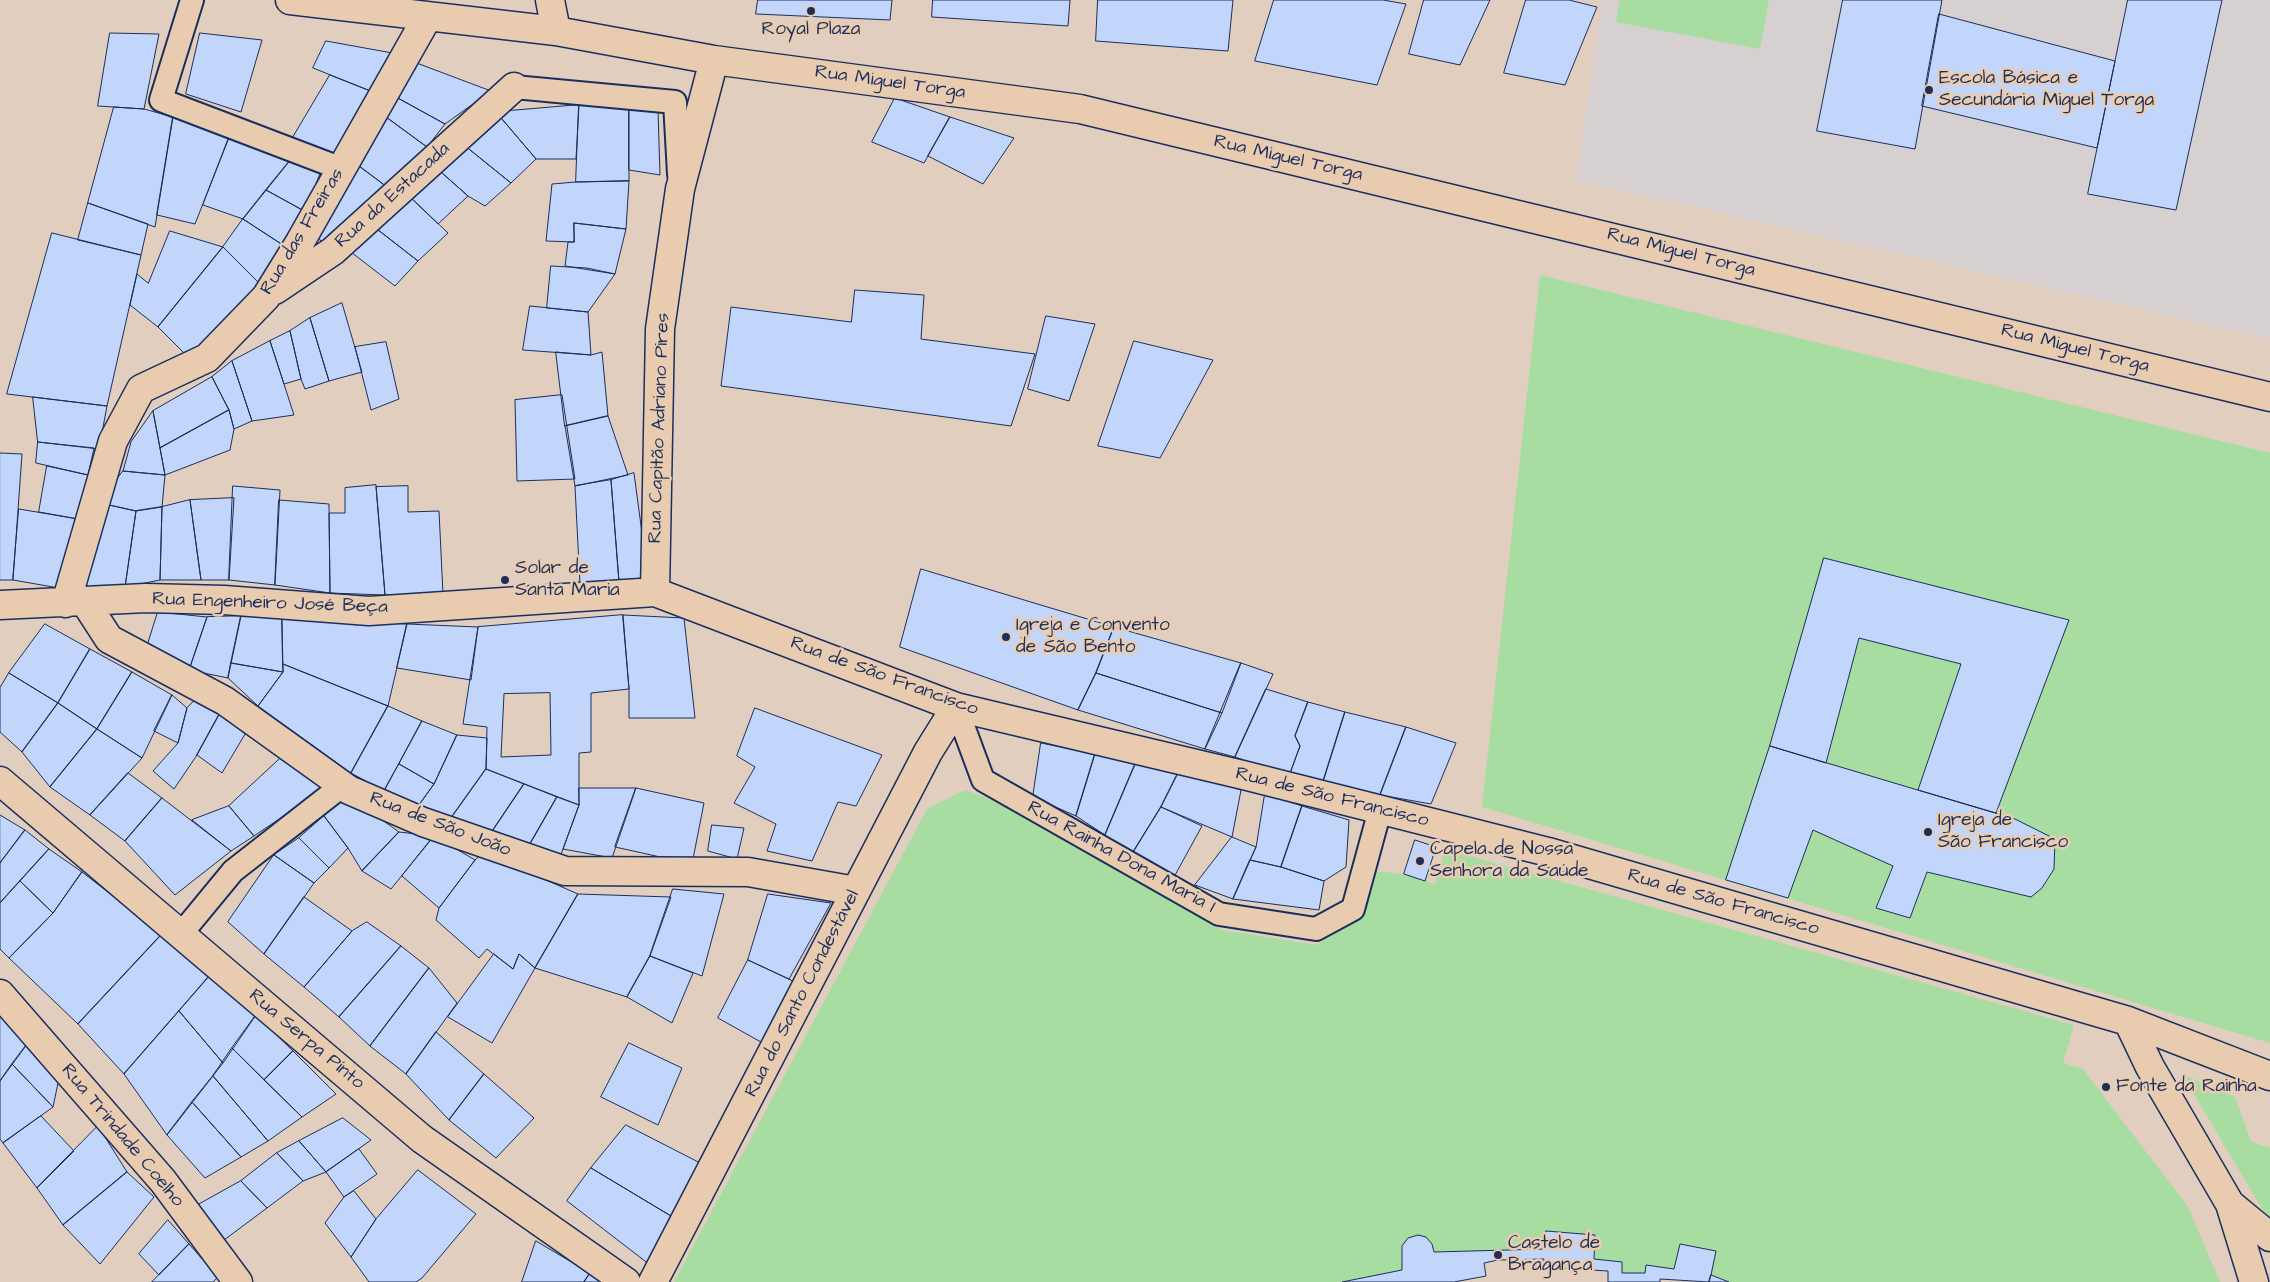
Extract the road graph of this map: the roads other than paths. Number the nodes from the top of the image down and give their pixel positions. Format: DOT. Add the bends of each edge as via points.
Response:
graph roads {
  1 [pos="192,0"];
  2 [pos="290,0"];
  3 [pos="550,0"];
  4 [pos="428,16"];
  5 [pos="556,30"];
  6 [pos="714,60"];
  7 [pos="514,87"];
  8 [pos="342,169"];
  9 [pos="680,189"];
  10 [pos="266,297"];
  11 [pos="2270,396"];
  12 [pos="655,592"];
  13 [pos="76,602"];
  14 [pos="2,609"];
  15 [pos="956,707"];
  16 [pos="0,781"];
  17 [pos="343,785"];
  18 [pos="1380,810"];
  19 [pos="856,891"];
  20 [pos="181,934"];
  21 [pos="0,994"];
  22 [pos="2128,1021"];
  23 [pos="2270,1076"];
  24 [pos="2230,1204"];
  25 [pos="2270,1237"];
  26 [pos="238,1282"];
  27 [pos="626,1282"];
  28 [pos="654,1282"];
  29 [pos="2254,1282"];
  1 -- 8 [label="lane" via="161,100"];
  2 -- 4 [label="street, Rua Miguel Torga"];
  3 -- 5 [label="street"];
  4 -- 5 [label="street, Rua Miguel Torga"];
  4 -- 8 [label="street, Rua das Freiras"];
  5 -- 6 [label="street, Rua Miguel Torga"];
  6 -- 9 [label="street, Rua Capitão Adriano Pires"];
  6 -- 11 [label="street, Rua Miguel Torga" via="1080,109"];
  7 -- 9 [label="lane" via="675,102"];
  7 -- 10 [label="street, Rua da Estacada" via="333,251"];
  8 -- 10 [label="street, Rua das Freiras"];
  9 -- 12 [label="street, Rua Capitão Adriano Pires" via="660,329"];
  10 -- 13 [label="street, Rua das Freiras" via="207,358 141,389 113,441"];
  12 -- 13 [label="street, Rua Engenheiro José Beça" via="369,611 224,600 146,598"];
  12 -- 15 [label="street, Rua de São Francisco"];
  13 -- 14 [label="street, Rua Engenheiro José Beça"];
  13 -- 17 [label="street, Rua de São João" via="109,639 225,701"];
  15 -- 18 [label="street, Rua de São Francisco"];
  15 -- 18 [label="lane, Rua Rainha Dona Maria I" via="983,780 1218,914 1316,929 1353,909"];
  15 -- 19 [label="street, Rua do Santo Condestável" via="928,752"];
  16 -- 20 [label="street, Rua Serpa Pínto"];
  17 -- 19 [label="street, Rua de São João" via="423,822 565,871 748,872"];
  17 -- 20 [label="lane" via="233,871"];
  18 -- 22 [label="street, Rua de São Francisco" via="1548,852"];
  19 -- 28 [label="street, Rua do Santo Condestável"];
  20 -- 27 [label="street, Rua Serpa Pínto" via="422,1139"];
  21 -- 26 [label="street, Rua Trindade Coelho" via="164,1181"];
  22 -- 23 [label="street, Rua de São Francisco"];
  22 -- 24 [label="street" via="2150,1067"];
  24 -- 25 [label="street"];
  24 -- 29 [label="street"];
}
